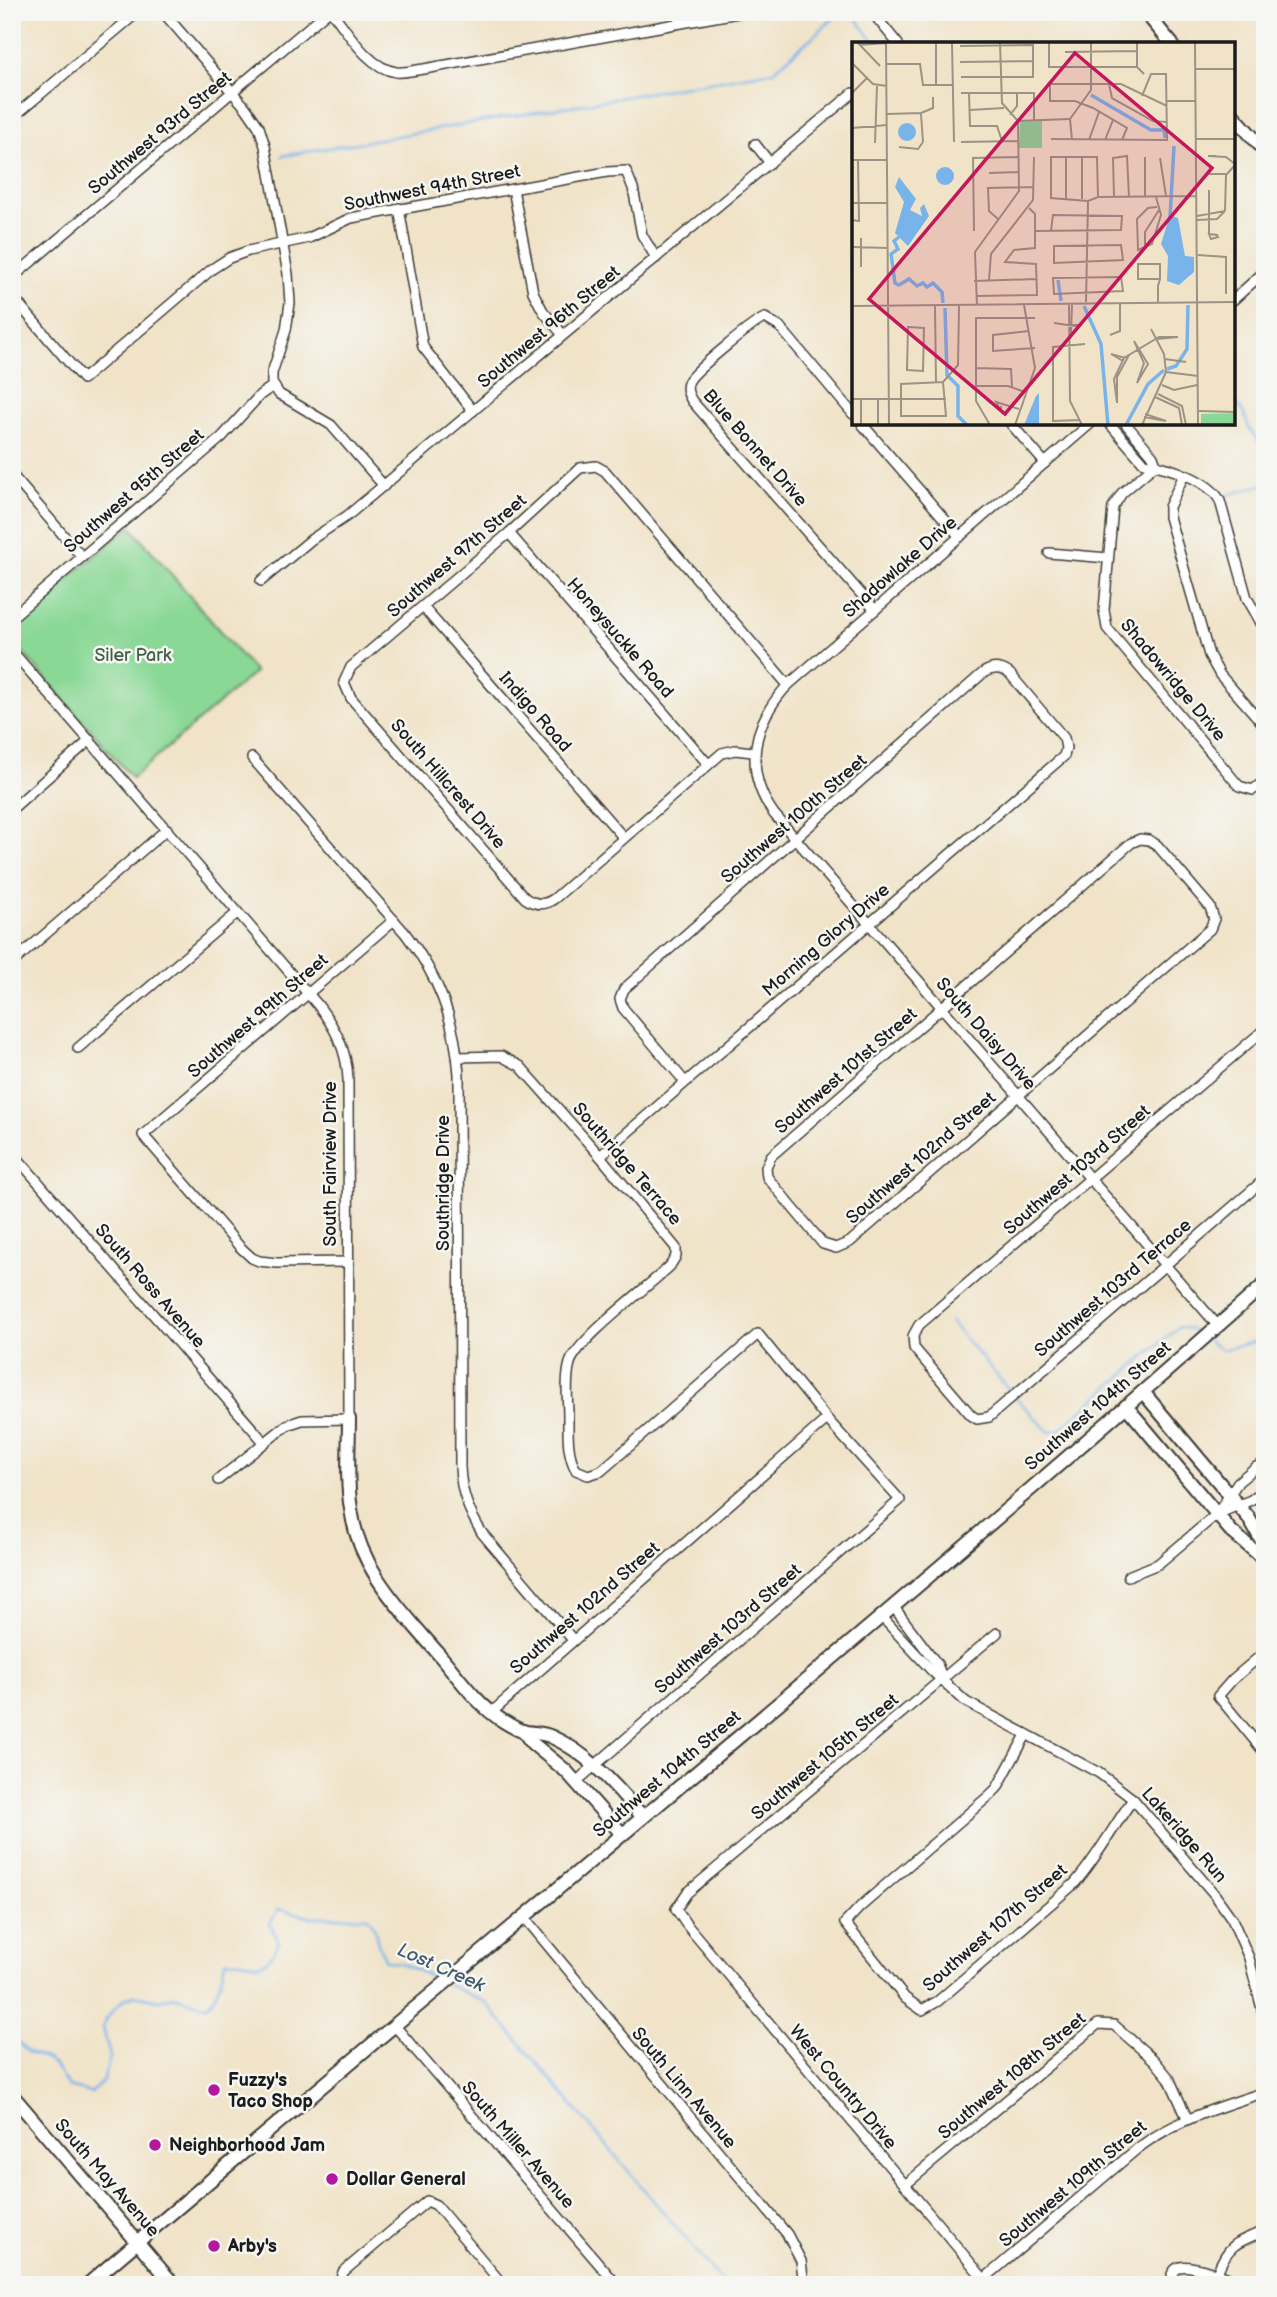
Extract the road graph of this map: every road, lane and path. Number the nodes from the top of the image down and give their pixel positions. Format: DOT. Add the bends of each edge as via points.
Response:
graph roads {
  1 [pos="138,12"];
  2 [pos="163,12"];
  3 [pos="330,12"];
  4 [pos="743,12"];
  5 [pos="872,12"];
  6 [pos="1145,12"];
  7 [pos="896,42"];
  8 [pos="1170,42"];
  9 [pos="231,93"];
  10 [pos="852,94"];
  11 [pos="1235,116"];
  12 [pos="12,118"];
  13 [pos="755,144"];
  14 [pos="1265,151"];
  15 [pos="770,163"];
  16 [pos="513,188"];
  17 [pos="399,208"];
  18 [pos="283,243"];
  19 [pos="656,258"];
  20 [pos="1265,271"];
  21 [pos="12,278"];
  22 [pos="12,296"];
  23 [pos="1235,298"];
  24 [pos="563,335"];
  25 [pos="273,386"];
  26 [pos="473,411"];
  27 [pos="852,413"];
  28 [pos="863,425"];
  29 [pos="1012,425"];
  30 [pos="1089,425"];
  31 [pos="1111,425"];
  32 [pos="1127,425"];
  33 [pos="1045,463"];
  34 [pos="1156,464"];
  35 [pos="12,475"];
  36 [pos="1184,475"];
  37 [pos="384,486"];
  38 [pos="509,533"];
  39 [pos="960,537"];
  40 [pos="1049,553"];
  41 [pos="82,557"];
  42 [pos="1108,558"];
  43 [pos="261,581"];
  44 [pos="423,607"];
  45 [pos="874,610"];
  46 [pos="12,617"];
  47 [pos="1265,630"];
  48 [pos="12,651"];
  49 [pos="345,679"];
  50 [pos="788,685"];
  51 [pos="1265,726"];
  52 [pos="90,740"];
  53 [pos="1066,745"];
  54 [pos="753,752"];
  55 [pos="252,758"];
  56 [pos="708,764"];
  57 [pos="1265,780"];
  58 [pos="12,809"];
  59 [pos="167,828"];
  60 [pos="623,837"];
  61 [pos="795,838"];
  62 [pos="237,912"];
  63 [pos="1214,919"];
  64 [pos="394,920"];
  65 [pos="869,923"];
  66 [pos="12,963"];
  67 [pos="308,995"];
  68 [pos="943,1009"];
  69 [pos="1265,1029"];
  70 [pos="78,1048"];
  71 [pos="457,1057"];
  72 [pos="685,1082"];
  73 [pos="1018,1094"];
  74 [pos="12,1152"];
  75 [pos="600,1156"];
  76 [pos="1091,1179"];
  77 [pos="1265,1179"];
  78 [pos="832,1248"];
  79 [pos="348,1262"];
  80 [pos="1165,1265"];
  81 [pos="1265,1284"];
  82 [pos="1213,1330"];
  83 [pos="1143,1392"];
  84 [pos="1126,1406"];
  85 [pos="982,1418"];
  86 [pos="349,1419"];
  87 [pos="827,1419"];
  88 [pos="264,1441"];
  89 [pos="1265,1463"];
  90 [pos="218,1480"];
  91 [pos="1265,1489"];
  92 [pos="1230,1495"];
  93 [pos="1239,1506"];
  94 [pos="1217,1514"];
  95 [pos="1265,1546"];
  96 [pos="1265,1560"];
  97 [pos="1128,1576"];
  98 [pos="893,1606"];
  99 [pos="881,1616"];
  100 [pos="997,1633"];
  101 [pos="573,1640"];
  102 [pos="1265,1652"];
  103 [pos="943,1679"];
  104 [pos="492,1712"];
  105 [pos="523,1731"];
  106 [pos="1026,1735"];
  107 [pos="1265,1754"];
  108 [pos="595,1765"];
  109 [pos="576,1782"];
  110 [pos="1133,1799"];
  111 [pos="643,1817"];
  112 [pos="622,1834"];
  113 [pos="676,1909"];
  114 [pos="524,1918"];
  115 [pos="1265,2021"];
  116 [pos="395,2026"];
  117 [pos="1265,2092"];
  118 [pos="12,2095"];
  119 [pos="1186,2119"];
  120 [pos="905,2185"];
  121 [pos="1265,2231"];
  122 [pos="138,2241"];
  123 [pos="1217,2273"];
  124 [pos="986,2282"];
  125 [pos="87,2285"];
  126 [pos="174,2285"];
  127 [pos="342,2285"];
  128 [pos="503,2285"];
  129 [pos="617,2285"];
  130 [pos="804,2285"];
  131 [pos="1174,2285"];
  132 [pos="1243,2285"];
  1 -- 12 [label="street"];
  2 -- 9 [label="street"];
  3 -- 4 [label="street" via="371,59 396,72"];
  3 -- 9 [label="street, Southwest 93rd Street"];
  5 -- 7 [label="street"];
  6 -- 8 [label="main road"];
  9 -- 18 [label="street" via="262,134"];
  9 -- 21 [label="street, Southwest 93rd Street"];
  10 -- 15 [label="street, Southwest 96th Street"];
  11 -- 14 [label="main road"];
  13 -- 15 [label="street"];
  15 -- 19 [label="street, Southwest 96th Street"];
  16 -- 17 [label="street, Southwest 94th Street"];
  16 -- 19 [label="street, Southwest 94th Street" via="626,171 642,235"];
  16 -- 24 [label="street" via="533,292"];
  17 -- 18 [label="street, Southwest 94th Street" via="351,218 309,238"];
  17 -- 26 [label="street" via="423,347"];
  18 -- 22 [label="street, Southwest 94th Street" via="221,263 83,379"];
  18 -- 25 [label="street" via="289,311 272,373"];
  19 -- 24 [label="street, Southwest 96th Street"];
  20 -- 23 [label="street"];
  24 -- 26 [label="street, Southwest 96th Street"];
  25 -- 37 [label="street" via="331,425"];
  25 -- 41 [label="street, Southwest 95th Street" via="230,430"];
  26 -- 37 [label="street, Southwest 96th Street"];
  27 -- 45 [label="street, Blue Bonnet Drive" via="780,327 768,319 754,322 688,383 692,401"];
  28 -- 39 [label="street"];
  29 -- 33 [label="street"];
  30 -- 33 [label="street, Shadowlake Drive"];
  31 -- 34 [label="street" via="1144,463"];
  32 -- 34 [label="street"];
  33 -- 39 [label="street, Shadowlake Drive"];
  34 -- 36 [label="street"];
  34 -- 42 [label="street, Shadowridge Drive" via="1115,502"];
  35 -- 41 [label="street"];
  36 -- 47 [label="street" via="1217,496 1247,598"];
  36 -- 51 [label="street" via="1169,517 1209,655"];
  37 -- 43 [label="street, Southwest 96th Street"];
  38 -- 44 [label="street, Southwest 97th Street"];
  38 -- 50 [label="street, Southwest 97th Street" via="580,468 596,466 606,471"];
  38 -- 56 [label="street, Honeysuckle Road"];
  39 -- 45 [label="street, Shadowlake Drive"];
  40 -- 42 [label="street"];
  41 -- 46 [label="street, Southwest 95th Street"];
  42 -- 57 [label="street, Shadowridge Drive" via="1104,618 1109,631 1239,786 1253,790"];
  44 -- 49 [label="street, Southwest 97th Street" via="351,667"];
  44 -- 60 [label="street, Indigo Road"];
  45 -- 50 [label="street, Shadowlake Drive"];
  48 -- 52 [label="street, South Fairview Drive"];
  49 -- 60 [label="street, South Hillcrest Drive" via="351,698 525,898 546,904"];
  50 -- 54 [label="street, Shadowlake Drive" via="769,708"];
  52 -- 58 [label="street"];
  52 -- 59 [label="street, South Fairview Drive"];
  53 -- 61 [label="street, Southwest 100th Street" via="1010,674 995,669 983,673"];
  53 -- 65 [label="street, Morning Glory Drive" via="1059,761"];
  54 -- 56 [label="street" via="726,752"];
  54 -- 61 [label="street, South Daisy Drive" via="763,796"];
  55 -- 64 [label="street, Southridge Drive"];
  56 -- 60 [label="street"];
  59 -- 62 [label="street, South Fairview Drive"];
  59 -- 66 [label="street"];
  61 -- 65 [label="street, South Daisy Drive"];
  61 -- 72 [label="street, Southwest 100th Street" via="624,989 623,1008"];
  62 -- 67 [label="street, South Fairview Drive"];
  62 -- 70 [label="street"];
  63 -- 68 [label="street, Southwest 101st Street" via="1210,907 1157,845 1146,839 1131,843"];
  63 -- 73 [label="street, Southwest 102nd Street" via="1205,933"];
  64 -- 67 [label="street, Southwest 99th Street"];
  64 -- 71 [label="street, Southridge Drive" via="439,988 452,1022"];
  65 -- 68 [label="street, South Daisy Drive"];
  65 -- 72 [label="street, Morning Glory Drive"];
  67 -- 79 [label="street, South Fairview Drive" via="338,1034 348,1069"];
  67 -- 79 [label="street, Southwest 99th Street" via="143,1135 252,1258 277,1263"];
  68 -- 73 [label="street, South Daisy Drive"];
  68 -- 78 [label="street, Southwest 101st Street" via="767,1163 773,1185 818,1239"];
  69 -- 76 [label="street, Southwest 103rd Street"];
  71 -- 75 [label="street, Southridge Terrace" via="501,1056 513,1061"];
  71 -- 101 [label="street, Southridge Drive" via="462,1490 482,1533"];
  72 -- 75 [label="street, Morning Glory Drive"];
  73 -- 76 [label="street, South Daisy Drive"];
  73 -- 78 [label="street, Southwest 102nd Street" via="850,1242"];
  74 -- 88 [label="street, South Ross Avenue"];
  75 -- 87 [label="street, Southridge Terrace" via="668,1235 677,1252 670,1266 584,1342 571,1360 570,1453 576,1470 589,1475 607,1466 758,1335"];
  76 -- 80 [label="street, South Daisy Drive"];
  76 -- 85 [label="street, Southwest 103rd Street" via="919,1325 913,1336 917,1353 971,1415"];
  77 -- 80 [label="street, Southwest 103rd Terrace"];
  79 -- 86 [label="street, South Fairview Drive"];
  80 -- 82 [label="street, South Daisy Drive"];
  80 -- 85 [label="street, Southwest 103rd Terrace" via="993,1415"];
  81 -- 82 [label="main road, Southwest 104th Street"];
  82 -- 83 [label="main road, Southwest 104th Street"];
  83 -- 84 [label="main road, Southwest 104th Street"];
  83 -- 92 [label="main road"];
  84 -- 94 [label="main road"];
  84 -- 98 [label="main road, Southwest 104th Street"];
  86 -- 88 [label="street" via="302,1420"];
  86 -- 104 [label="main road, South Fairview Drive" via="351,1509 370,1568"];
  87 -- 101 [label="street, Southwest 102nd Street"];
  87 -- 108 [label="street, Southwest 103rd Street" via="900,1500"];
  88 -- 90 [label="street"];
  89 -- 92 [label="street" via="1238,1482"];
  91 -- 93 [label="street"];
  92 -- 93 [label="main road"];
  92 -- 94 [label="street"];
  93 -- 94 [label="street"];
  93 -- 95 [label="main road"];
  94 -- 96 [label="main road" via="1238,1539"];
  94 -- 97 [label="street" via="1157,1564"];
  98 -- 99 [label="main road, Southwest 104th Street"];
  98 -- 103 [label="street, Lakeridge Run" via="937,1664"];
  99 -- 103 [label="street, Lakeridge Run"];
  99 -- 111 [label="main road, Southwest 104th Street"];
  100 -- 103 [label="street, Southwest 105th Street"];
  101 -- 104 [label="street, Southwest 102nd Street"];
  102 -- 107 [label="street" via="1218,1696"];
  103 -- 106 [label="street, Lakeridge Run" via="974,1706"];
  103 -- 113 [label="street, Southwest 105th Street" via="687,1893"];
  104 -- 105 [label="main road, South Fairview Drive"];
  105 -- 108 [label="main road, South Fairview Drive" via="553,1737"];
  105 -- 109 [label="main road, South Fairview Drive"];
  106 -- 110 [label="street, Lakeridge Run" via="1099,1773"];
  106 -- 110 [label="street, Southwest 107th Street" via="990,1796 845,1923 905,1998 922,2010 1074,1884"];
  108 -- 109 [label="street, Southwest 103rd Street"];
  108 -- 111 [label="main road, South Fairview Drive"];
  109 -- 112 [label="main road, South Fairview Drive"];
  110 -- 115 [label="street, Lakeridge Run" via="1232,1919 1250,1958"];
  111 -- 112 [label="main road, Southwest 104th Street"];
  112 -- 114 [label="main road, Southwest 104th Street"];
  113 -- 120 [label="street, West Country Drive"];
  114 -- 116 [label="main road, Southwest 104th Street"];
  114 -- 130 [label="street, South Linn Avenue" via="787,2234 801,2261"];
  116 -- 122 [label="main road, Southwest 104th Street"];
  116 -- 129 [label="street, South Miller Avenue"];
  117 -- 119 [label="street, Southwest 109th Street"];
  118 -- 122 [label="main road, South May Avenue"];
  119 -- 120 [label="street, Southwest 108th Street" via="1170,2078 1154,2060 1114,2025 1098,2024"];
  119 -- 124 [label="street, Southwest 109th Street" via="1138,2148"];
  120 -- 124 [label="street, West Country Drive"];
  121 -- 123 [label="street" via="1230,2248"];
  122 -- 125 [label="main road, Southwest 104th Street"];
  122 -- 126 [label="main road, South May Avenue"];
  123 -- 131 [label="street" via="1181,2267 1171,2274"];
  123 -- 132 [label="street"];
  127 -- 128 [label="street" via="342,2272 427,2201 436,2205"];
}
